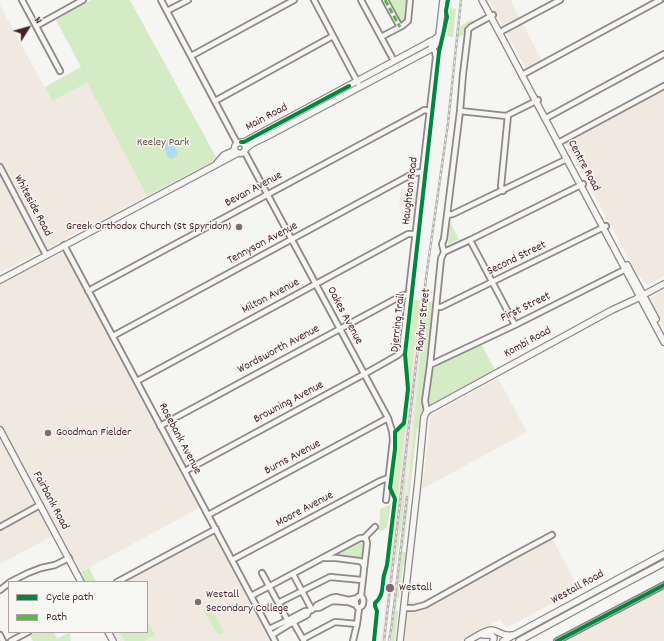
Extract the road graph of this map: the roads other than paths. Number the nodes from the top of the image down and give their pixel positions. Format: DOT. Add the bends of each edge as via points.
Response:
graph roads {
  1 [pos="22,0"];
  2 [pos="161,0"];
  3 [pos="188,0"];
  4 [pos="294,0"];
  5 [pos="314,0"];
  6 [pos="361,0"];
  7 [pos="385,0"];
  8 [pos="410,0"];
  9 [pos="443,0"];
  10 [pos="482,0"];
  11 [pos="485,0"];
  12 [pos="560,0"];
  13 [pos="660,0"];
  14 [pos="79,1"];
  15 [pos="167,11"];
  16 [pos="492,16"];
  17 [pos="36,26"];
  18 [pos="400,27"];
  19 [pos="502,31"];
  20 [pos="439,35"];
  21 [pos="333,36"];
  22 [pos="381,37"];
  23 [pos="430,42"];
  24 [pos="433,48"];
  25 [pos="664,54"];
  26 [pos="191,56"];
  27 [pos="394,61"];
  28 [pos="60,72"];
  29 [pos="381,72"];
  30 [pos="523,74"];
  31 [pos="357,81"];
  32 [pos="664,86"];
  33 [pos="360,87"];
  34 [pos="214,101"];
  35 [pos="537,101"];
  36 [pos="430,110"];
  37 [pos="460,111"];
  38 [pos="304,114"];
  39 [pos="508,115"];
  40 [pos="548,117"];
  41 [pos="239,142"];
  42 [pos="559,142"];
  43 [pos="236,151"];
  44 [pos="245,151"];
  45 [pos="567,159"];
  46 [pos="0,167"];
  47 [pos="423,172"];
  48 [pos="582,185"];
  49 [pos="503,191"];
  50 [pos="267,195"];
  51 [pos="447,215"];
  52 [pos="604,227"];
  53 [pos="416,234"];
  54 [pos="292,239"];
  55 [pos="470,240"];
  56 [pos="64,245"];
  57 [pos="444,252"];
  58 [pos="46,255"];
  59 [pos="627,269"];
  60 [pos="0,280"];
  61 [pos="492,283"];
  62 [pos="316,284"];
  63 [pos="664,284"];
  64 [pos="88,291"];
  65 [pos="409,296"];
  66 [pos="642,296"];
  67 [pos="436,307"];
  68 [pos="515,325"];
  69 [pos="340,329"];
  70 [pos="664,335"];
  71 [pos="113,336"];
  72 [pos="664,342"];
  73 [pos="402,351"];
  74 [pos="430,365"];
  75 [pos="364,374"];
  76 [pos="136,381"];
  77 [pos="427,411"];
  78 [pos="388,418"];
  79 [pos="160,426"];
  80 [pos="0,430"];
  81 [pos="185,471"];
  82 [pos="388,478"];
  83 [pos="386,500"];
  84 [pos="40,506"];
  85 [pos="208,516"];
  86 [pos="0,527"];
  87 [pos="375,527"];
  88 [pos="216,529"];
  89 [pos="552,535"];
  90 [pos="364,538"];
  91 [pos="338,550"];
  92 [pos="664,554"];
  93 [pos="68,558"];
  94 [pos="339,558"];
  95 [pos="232,560"];
  96 [pos="320,560"];
  97 [pos="664,563"];
  98 [pos="364,566"];
  99 [pos="262,573"];
  100 [pos="293,574"];
  101 [pos="362,580"];
  102 [pos="13,581"];
  103 [pos="80,581"];
  104 [pos="119,581"];
  105 [pos="664,585"];
  106 [pos="270,586"];
  107 [pos="302,591"];
  108 [pos="251,596"];
  109 [pos="359,597"];
  110 [pos="278,604"];
  111 [pos="357,606"];
  112 [pos="404,608"];
  113 [pos="312,610"];
  114 [pos="291,620"];
  115 [pos="357,624"];
  116 [pos="269,628"];
  117 [pos="26,633"];
  118 [pos="0,635"];
  119 [pos="272,635"];
  120 [pos="515,635"];
  121 [pos="476,637"];
  122 [pos="303,640"];
  123 [pos="3,641"];
  124 [pos="11,641"];
  125 [pos="275,641"];
  126 [pos="353,641"];
  127 [pos="400,641"];
  128 [pos="468,641"];
  129 [pos="493,641"];
  130 [pos="503,641"];
  131 [pos="519,641"];
  132 [pos="557,641"];
  1 -- 17 [label="street"];
  2 -- 15 [label="street"];
  3 -- 15 [label="street"];
  4 -- 26 [label="street"];
  5 -- 21 [label="street"];
  6 -- 22 [label="street"];
  7 -- 18 [label="street"];
  8 -- 18 [label="street" via="408,21"];
  9 -- 20 [label="main road"];
  10 -- 16 [label="main road, Centre Road"];
  11 -- 16 [label="main road, Centre Road"];
  12 -- 19 [label="street"];
  13 -- 30 [label="street"];
  14 -- 17 [label="street"];
  15 -- 26 [label="street"];
  16 -- 19 [label="main road, Centre Road"];
  16 -- 30 [label="main road, Centre Road"];
  16 -- 37 [label="street, Rayhur Street" via="468,30"];
  17 -- 28 [label="street"];
  18 -- 22 [label="street"];
  19 -- 30 [label="main road, Centre Road"];
  20 -- 23 [label="main road"];
  20 -- 24 [label="main road"];
  21 -- 31 [label="street"];
  21 -- 34 [label="street"];
  22 -- 27 [label="street"];
  23 -- 24 [label="street, Haughton Road"];
  23 -- 27 [label="main road, Main Road"];
  24 -- 29 [label="main road, Main Road"];
  24 -- 36 [label="street, Haughton Road" via="436,57"];
  25 -- 40 [label="street"];
  26 -- 34 [label="street"];
  27 -- 29 [label="main road, Main Road"];
  29 -- 31 [label="main road, Main Road"];
  29 -- 33 [label="main road, Main Road"];
  30 -- 35 [label="main road, Centre Road"];
  31 -- 33 [label="street"];
  31 -- 38 [label="main road, Main Road"];
  32 -- 42 [label="street"];
  33 -- 38 [label="main road, Main Road"];
  34 -- 41 [label="street"];
  35 -- 39 [label="street"];
  35 -- 40 [label="main road, Centre Road"];
  35 -- 42 [label="main road, Centre Road"];
  36 -- 47 [label="street, Haughton Road"];
  36 -- 50 [label="street, Bevan Avenue" via="424,110"];
  37 -- 39 [label="street"];
  37 -- 51 [label="street, Rayhur Street"];
  38 -- 41 [label="main road, Main Road"];
  38 -- 44 [label="main road, Main Road" via="251,143"];
  39 -- 49 [label="street"];
  40 -- 42 [label="main road, Centre Road"];
  41 -- 43 [label="main road" via="235,145"];
  41 -- 44 [label="main road" via="244,144"];
  42 -- 45 [label="main road, Centre Road"];
  42 -- 48 [label="main road, Centre Road"];
  43 -- 44 [label="main road"];
  43 -- 56 [label="main road" via="224,155 216,164"];
  44 -- 50 [label="street, Oakes Avenue"];
  45 -- 48 [label="main road, Centre Road"];
  45 -- 49 [label="street"];
  46 -- 58 [label="street, Whiteside Road"];
  47 -- 53 [label="street, Haughton Road"];
  47 -- 54 [label="street, Tennyson Avenue" via="414,173"];
  48 -- 52 [label="main road, Centre Road"];
  48 -- 55 [label="street"];
  49 -- 51 [label="street"];
  50 -- 54 [label="street, Oakes Avenue"];
  50 -- 64 [label="street, Bevan Avenue"];
  51 -- 57 [label="street, Rayhur Street"];
  52 -- 59 [label="main road, Centre Road"];
  52 -- 61 [label="street, Second Street"];
  53 -- 62 [label="street, Milton Avenue" via="408,234"];
  53 -- 65 [label="street, Haughton Road"];
  54 -- 62 [label="street, Oakes Avenue"];
  54 -- 71 [label="street, Tennyson Avenue"];
  55 -- 57 [label="street"];
  55 -- 61 [label="street"];
  56 -- 58 [label="main road"];
  56 -- 64 [label="street, Rosebank Avenue"];
  57 -- 67 [label="street, Rayhur Street"];
  58 -- 60 [label="main road"];
  59 -- 66 [label="main road, Centre Road"];
  59 -- 68 [label="street, First Street"];
  61 -- 67 [label="street, Second Street"];
  61 -- 68 [label="street"];
  62 -- 69 [label="street, Oakes Avenue"];
  62 -- 76 [label="street, Milton Avenue"];
  63 -- 66 [label="main road, Kombi Road"];
  64 -- 71 [label="street, Rosebank Avenue"];
  65 -- 69 [label="street, Wordsworth Avenue" via="401,296"];
  65 -- 73 [label="street, Haughton Road"];
  66 -- 70 [label="main road, Centre Road"];
  66 -- 72 [label="main road, Centre Road"];
  66 -- 77 [label="main road, Kombi Road"];
  67 -- 74 [label="street, Rayhur Street"];
  68 -- 74 [label="street, First Street"];
  69 -- 75 [label="street, Oakes Avenue"];
  69 -- 79 [label="street, Wordsworth Avenue"];
  71 -- 76 [label="street, Rosebank Avenue"];
  73 -- 75 [label="street, Browning Avenue"];
  74 -- 77 [label="street, Rayhur Street" via="425,401"];
  75 -- 78 [label="street, Oakes Avenue"];
  75 -- 81 [label="street, Browning Avenue"];
  76 -- 79 [label="street, Rosebank Avenue"];
  77 -- 112 [label="main road, Rayhur Street" via="424,417"];
  78 -- 82 [label="street, Oakes Avenue" via="393,440"];
  78 -- 85 [label="street, Burns Avenue"];
  79 -- 81 [label="street, Rosebank Avenue"];
  80 -- 84 [label="main road, Fairbank Road"];
  81 -- 85 [label="street, Rosebank Avenue"];
  82 -- 83 [label="street, Oakes Avenue"];
  82 -- 95 [label="street, Moore Avenue"];
  84 -- 86 [label="street"];
  84 -- 93 [label="main road, Fairbank Road"];
  85 -- 88 [label="street, Rosebank Avenue"];
  87 -- 90 [label="street"];
  88 -- 95 [label="street, Rosebank Avenue"];
  88 -- 104 [label="street"];
  89 -- 112 [label="street" via="425,605"];
  90 -- 91 [label="street"];
  90 -- 98 [label="street" via="368,542"];
  91 -- 94 [label="street"];
  91 -- 96 [label="street"];
  92 -- 120 [label="main road, Westall Road"];
  93 -- 102 [label="street"];
  93 -- 103 [label="main road, Fairbank Road"];
  94 -- 96 [label="street"];
  94 -- 98 [label="street" via="360,561"];
  95 -- 108 [label="street, Rosebank Avenue"];
  96 -- 100 [label="street"];
  97 -- 131 [label="main road, Westall Road"];
  98 -- 101 [label="street"];
  99 -- 106 [label="street"];
  100 -- 106 [label="street"];
  100 -- 107 [label="street"];
  101 -- 107 [label="street" via="335,576"];
  101 -- 109 [label="street"];
  105 -- 132 [label="street"];
  106 -- 108 [label="street"];
  106 -- 110 [label="street"];
  107 -- 110 [label="street"];
  107 -- 113 [label="street"];
  108 -- 116 [label="street, Rosebank Avenue"];
  109 -- 111 [label="street"];
  109 -- 111 [label="street" via="363,599 363,603 362,606"];
  109 -- 113 [label="street" via="349,600 331,598"];
  110 -- 114 [label="street"];
  111 -- 113 [label="street" via="348,602 333,601"];
  111 -- 115 [label="street"];
  112 -- 127 [label="main road, Rayhur Street"];
  113 -- 114 [label="street" via="305,611"];
  114 -- 116 [label="street"];
  114 -- 119 [label="street"];
  114 -- 122 [label="street"];
  115 -- 122 [label="street" via="336,622"];
  115 -- 126 [label="street"];
  116 -- 119 [label="street, Rosebank Avenue"];
  117 -- 124 [label="street"];
  118 -- 123 [label="street"];
  119 -- 125 [label="street, Rosebank Avenue"];
  120 -- 121 [label="main road" via="504,635 489,630"];
  120 -- 130 [label="main road, Westall Road"];
  121 -- 128 [label="main road"];
  121 -- 129 [label="main road" via="490,634 494,638"];
}
